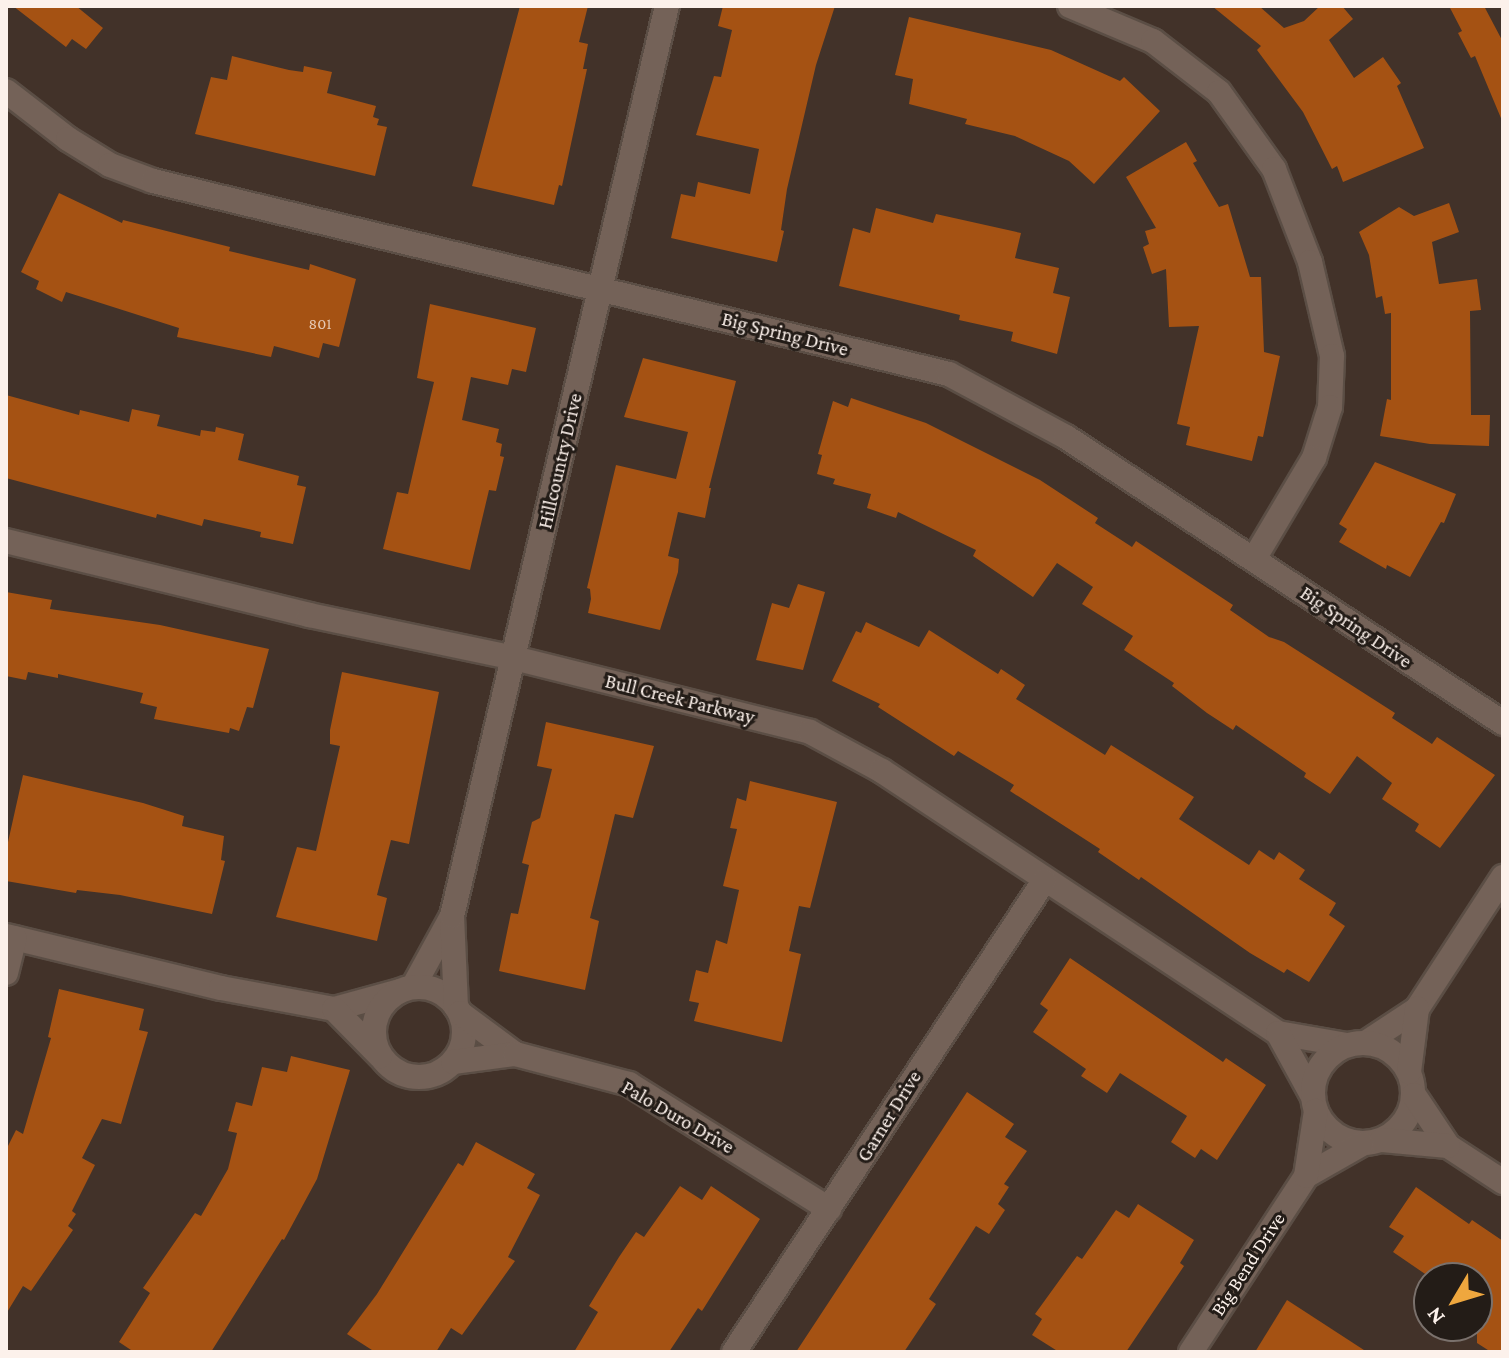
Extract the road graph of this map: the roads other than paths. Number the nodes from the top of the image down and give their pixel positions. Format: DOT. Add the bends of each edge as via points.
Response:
graph roads {
  1 [pos="667,6"];
  2 [pos="1070,6"];
  3 [pos="6,91"];
  4 [pos="601,287"];
  5 [pos="6,541"];
  6 [pos="1254,559"];
  7 [pos="514,658"];
  8 [pos="1503,723"];
  9 [pos="1503,877"];
  10 [pos="1044,881"];
  11 [pos="452,916"];
  12 [pos="11,937"];
  13 [pos="6,973"];
  14 [pos="406,989"];
  15 [pos="334,1009"];
  16 [pos="1417,1009"];
  17 [pos="458,1010"];
  18 [pos="1278,1033"];
  19 [pos="1357,1044"];
  20 [pos="515,1054"];
  21 [pos="381,1056"];
  22 [pos="453,1062"];
  23 [pos="1411,1084"];
  24 [pos="1314,1104"];
  25 [pos="1372,1142"];
  26 [pos="1448,1146"];
  27 [pos="1306,1176"];
  28 [pos="1503,1182"];
  29 [pos="829,1209"];
  30 [pos="734,1352"];
  31 [pos="1191,1352"];
  1 -- 4 [label="street, Hillcountry Drive"];
  2 -- 6 [label="street" via="1153,41 1219,92 1274,169 1310,262 1332,356 1330,407 1314,458"];
  3 -- 4 [label="street, Big Spring Drive" via="78,146 153,181"];
  4 -- 6 [label="street, Big Spring Drive" via="949,374 1066,437"];
  4 -- 7 [label="street, Hillcountry Drive"];
  5 -- 7 [label="street, Bull Creek Parkway" via="309,615"];
  6 -- 8 [label="street, Big Spring Drive"];
  7 -- 10 [label="street, Bull Creek Parkway" via="810,732 882,771"];
  7 -- 11 [label="street, Hillcountry Drive"];
  9 -- 16 [label="street"];
  10 -- 18 [label="street, Bull Creek Parkway"];
  10 -- 29 [label="street, Garner Drive"];
  11 -- 14 [label="street, Hillcountry Drive"];
  11 -- 17 [label="street, Hillcountry Drive"];
  12 -- 13 [label="street"];
  12 -- 15 [label="street" via="221,988"];
  14 -- 15 [label="street"];
  14 -- 17 [label="street" via="437,991"];
  14 -- 21 [label="street" via="379,1012 374,1027"];
  15 -- 21 [label="street"];
  16 -- 19 [label="street"];
  16 -- 23 [label="street"];
  17 -- 20 [label="street, Palo Duro Drive"];
  17 -- 22 [label="street" via="464,1039"];
  18 -- 19 [label="street, Bull Creek Parkway"];
  18 -- 24 [label="street, Bull Creek Parkway"];
  19 -- 23 [label="street" via="1392,1051"];
  19 -- 24 [label="street" via="1332,1053 1321,1065"];
  20 -- 22 [label="street, Palo Duro Drive"];
  20 -- 29 [label="street, Palo Duro Drive" via="629,1084"];
  21 -- 22 [label="street" via="402,1074 416,1077 430,1076"];
  23 -- 25 [label="street" via="1405,1122"];
  23 -- 26 [label="street"];
  24 -- 25 [label="street" via="1330,1130"];
  24 -- 27 [label="street, Big Bend Drive"];
  25 -- 26 [label="street"];
  25 -- 27 [label="street, Big Bend Drive"];
  26 -- 28 [label="street"];
  27 -- 31 [label="street, Big Bend Drive"];
  29 -- 30 [label="street, Garner Drive"];
}
